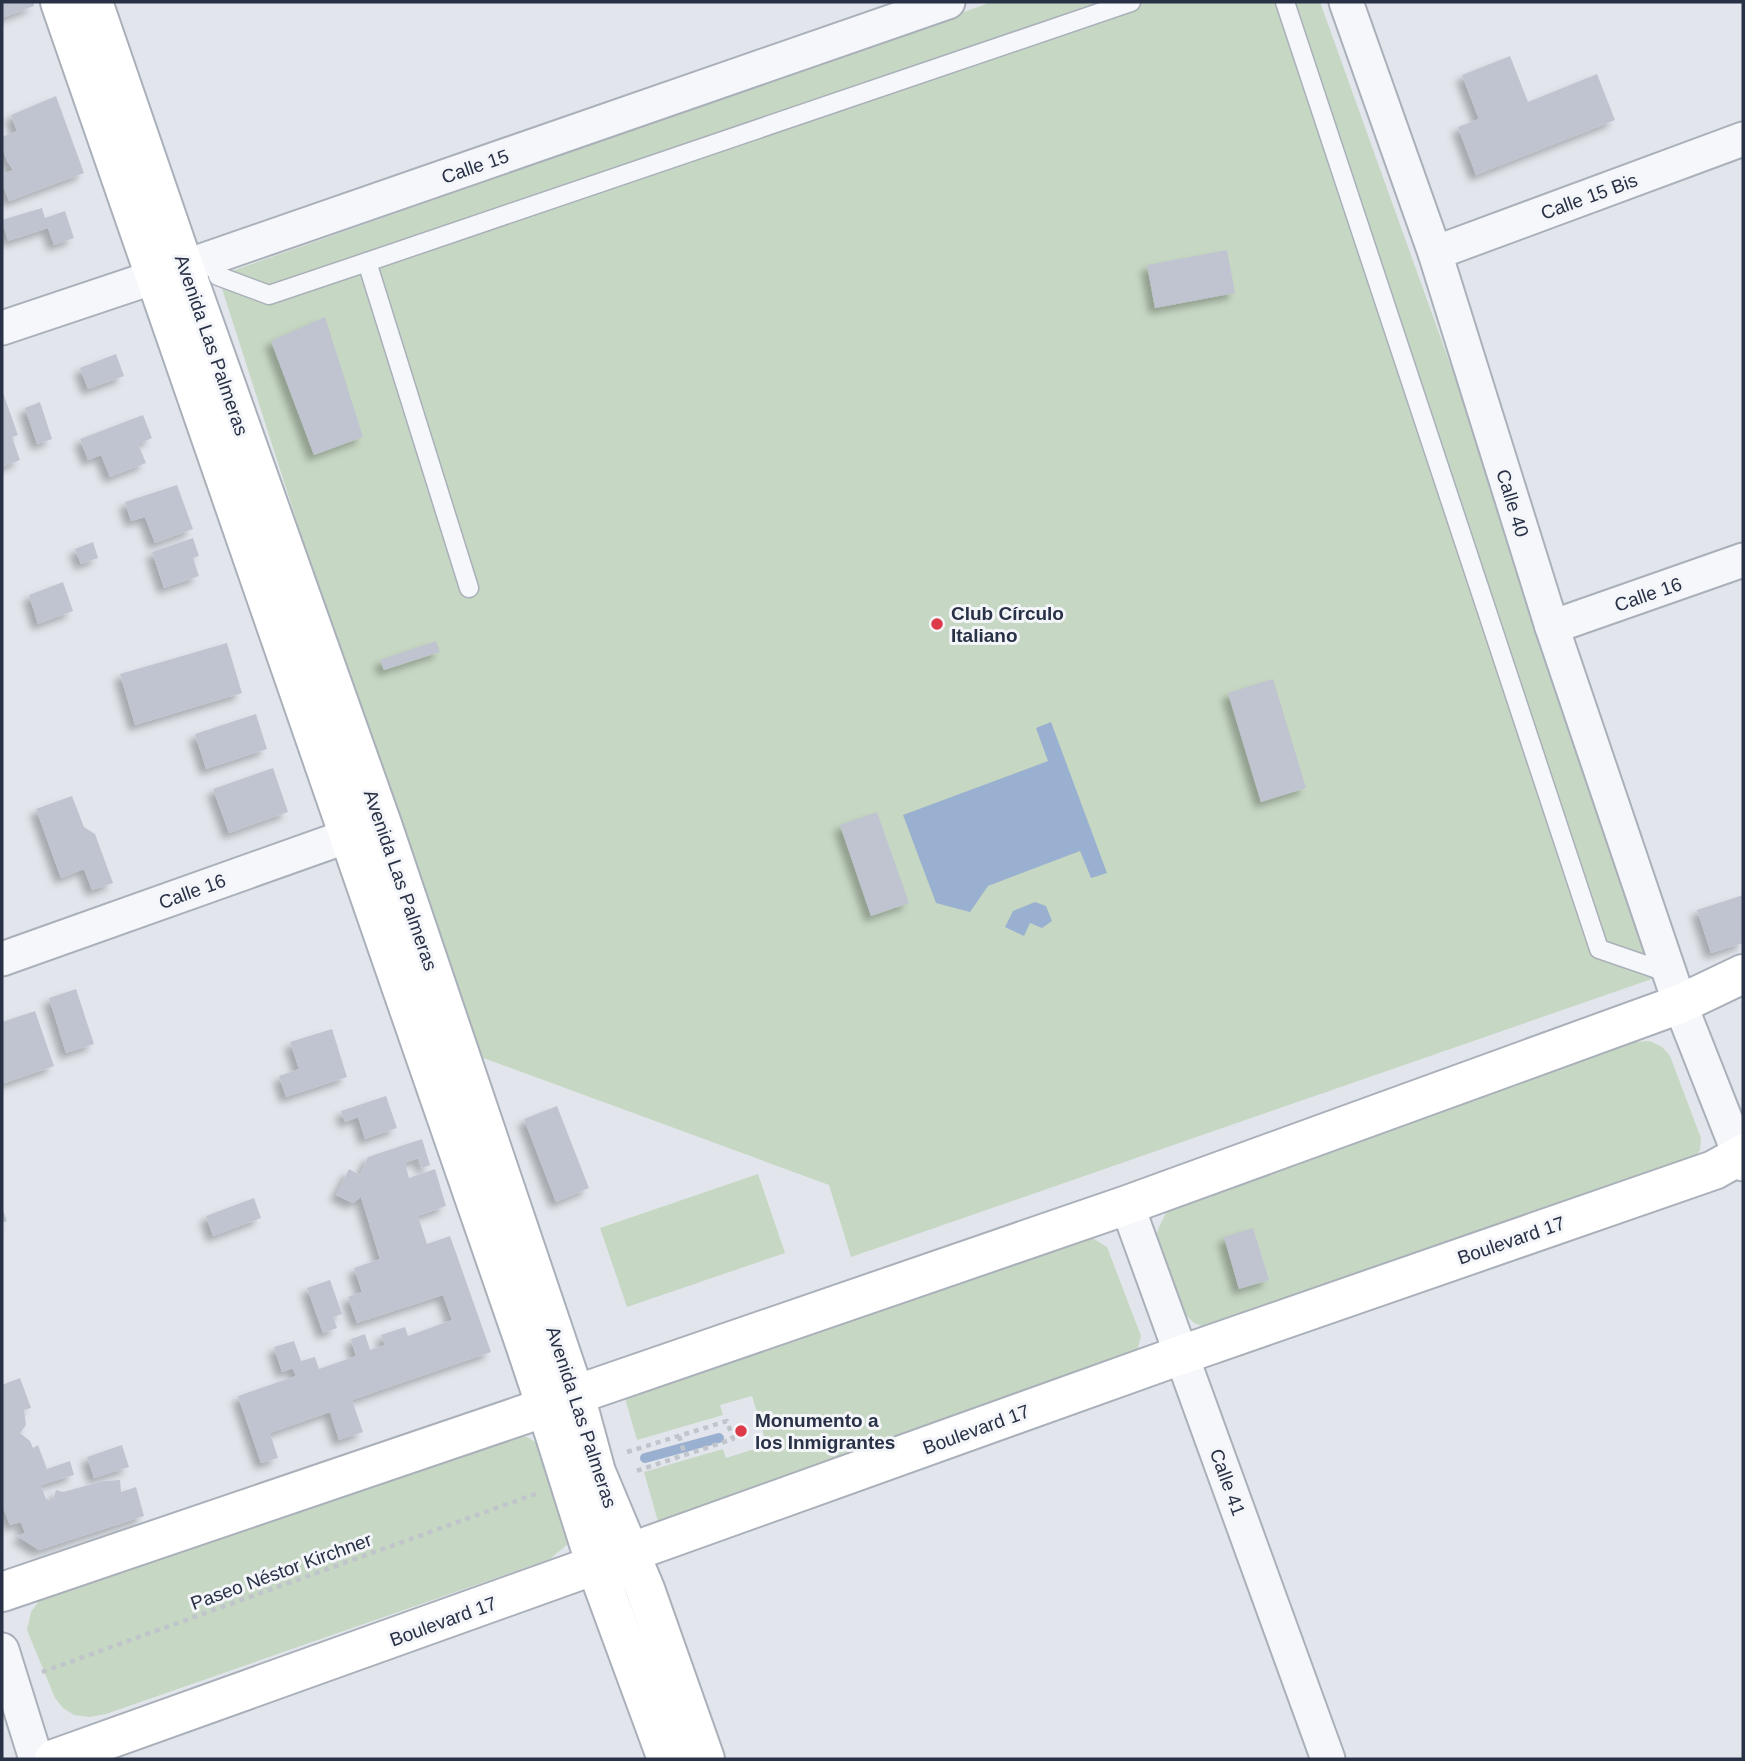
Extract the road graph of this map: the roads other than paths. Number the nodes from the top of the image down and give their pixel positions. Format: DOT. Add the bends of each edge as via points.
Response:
graph roads {
  1 [pos="60,2"];
  2 [pos="93,2"];
  3 [pos="948,2"];
  4 [pos="1131,2"];
  5 [pos="1285,2"];
  6 [pos="1346,2"];
  7 [pos="1743,139"];
  8 [pos="1434,253"];
  9 [pos="367,262"];
  10 [pos="186,273"];
  11 [pos="2,328"];
  12 [pos="1743,560"];
  13 [pos="469,588"];
  14 [pos="1552,627"];
  15 [pos="365,830"];
  16 [pos="2,959"];
  17 [pos="1743,974"];
  18 [pos="1675,989"];
  19 [pos="1742,1158"];
  20 [pos="1127,1205"];
  21 [pos="1181,1355"];
  22 [pos="561,1401"];
  23 [pos="613,1560"];
  24 [pos="2,1592"];
  25 [pos="2,1650"];
  26 [pos="36,1759"];
  27 [pos="54,1759"];
  28 [pos="667,1759"];
  29 [pos="705,1759"];
  30 [pos="1328,1759"];
  1 -- 10 [label="main road, Avenida Las Palmeras"];
  2 -- 10 [label="main road, Avenida Las Palmeras"];
  3 -- 10 [label="street, Calle 15"];
  4 -- 9 [label="lane"];
  5 -- 18 [label="lane" via="1599,949"];
  6 -- 8 [label="street, Calle 40"];
  7 -- 8 [label="street, Calle 15 Bis"];
  8 -- 14 [label="street, Calle 40"];
  9 -- 10 [label="lane" via="269,295"];
  9 -- 13 [label="lane"];
  10 -- 11 [label="street, Calle 15"];
  10 -- 15 [label="main road, Avenida Las Palmeras"];
  12 -- 14 [label="street, Calle 16"];
  14 -- 18 [label="street, Calle 40"];
  15 -- 16 [label="street, Calle 16"];
  15 -- 22 [label="main road, Avenida Las Palmeras"];
  17 -- 18 [label="main road"];
  18 -- 19 [label="street, Calle 40"];
  18 -- 20 [label="main road"];
  19 -- 21 [label="main road, Boulevard 17"];
  20 -- 21 [label="street, Calle 41"];
  20 -- 22 [label="main road"];
  21 -- 23 [label="main road, Boulevard 17"];
  21 -- 30 [label="street, Calle 41"];
  22 -- 23 [label="main road, Avenida Las Palmeras" via="596,1472"];
  22 -- 23 [label="main road, Avenida Las Palmeras" via="569,1481"];
  22 -- 24 [label="main road"];
  23 -- 27 [label="main road, Boulevard 17"];
  23 -- 28 [label="main road, Avenida Las Palmeras"];
  23 -- 29 [label="main road, Avenida Las Palmeras" via="645,1589"];
  25 -- 26 [label="street"];
}
